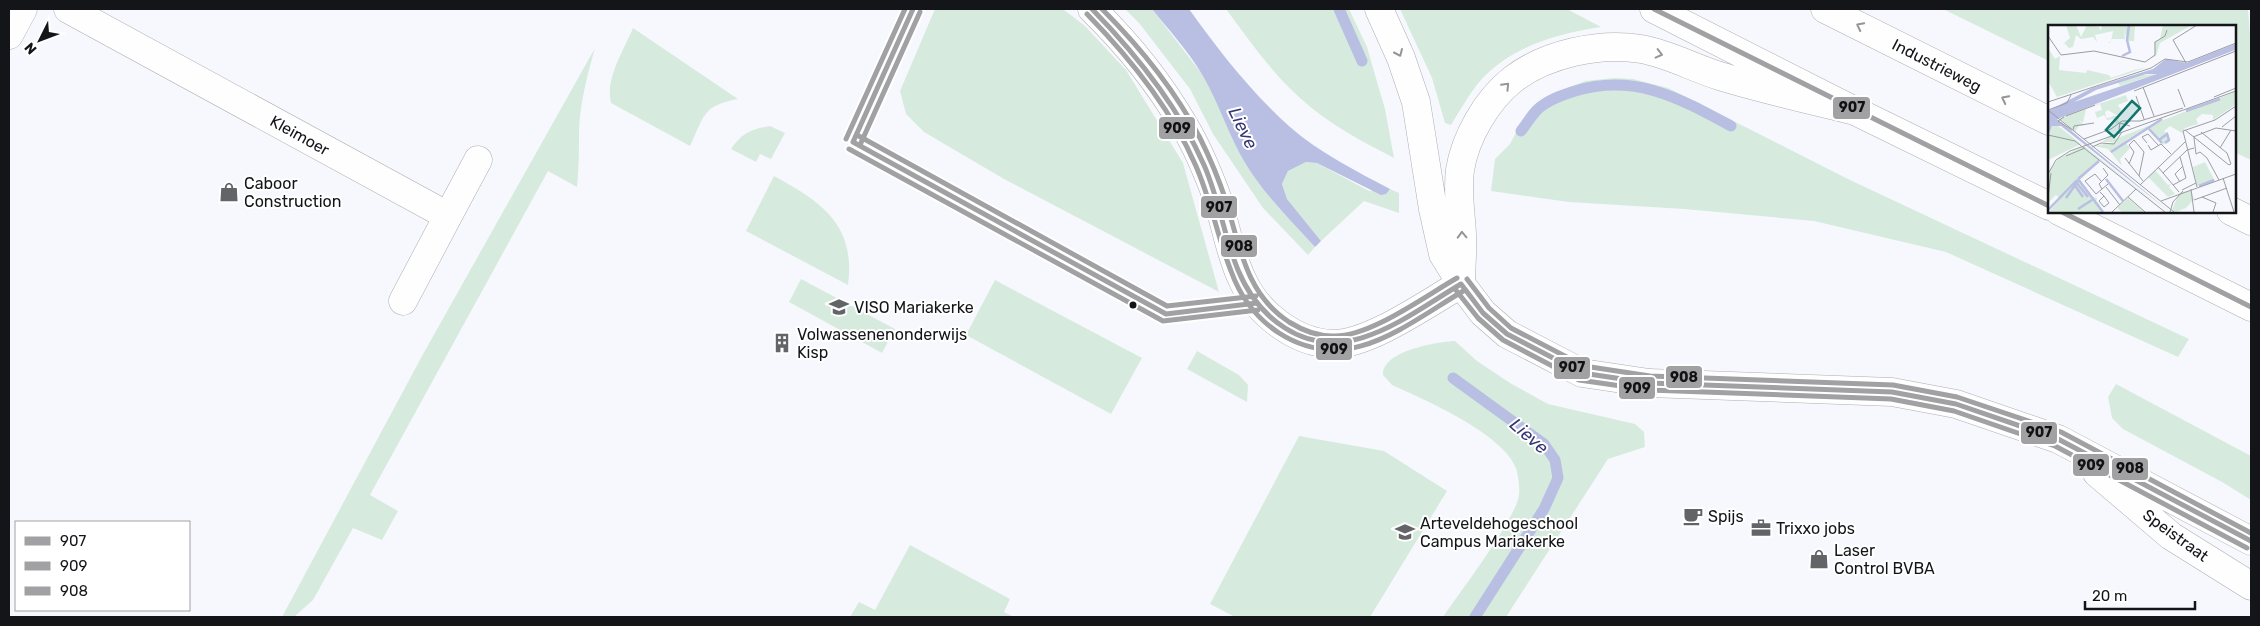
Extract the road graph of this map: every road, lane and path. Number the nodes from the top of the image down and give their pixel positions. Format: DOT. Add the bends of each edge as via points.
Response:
graph roads {
  1 [pos="23,9"];
  2 [pos="68,9"];
  3 [pos="1092,9"];
  4 [pos="1379,9"];
  5 [pos="1654,9"];
  6 [pos="1826,9"];
  7 [pos="9,36"];
  8 [pos="1855,111"];
  9 [pos="2048,120"];
  10 [pos="478,160"];
  11 [pos="2048,206"];
  12 [pos="2061,212"];
  13 [pos="2233,212"];
  14 [pos="448,216"];
  15 [pos="2251,221"];
  16 [pos="1461,284"];
  17 [pos="403,302"];
  18 [pos="2251,307"];
  19 [pos="2058,439"];
  20 [pos="2251,541"];
  21 [pos="2251,586"];
  1 -- 7 [label="main road"];
  2 -- 14 [label="main road, Kleimoer"];
  3 -- 16 [label="main road" via="1148,71 1186,128 1215,192 1242,280 1257,303 1279,324 1303,338 1333,344 1358,340"];
  4 -- 16 [label="main road, Speistraat, one-way" via="1416,102 1433,209 1444,254"];
  5 -- 8 [label="main road"];
  9 -- 6 [label="main road, Industrieweg, one-way"];
  8 -- 11 [label="main road"];
  16 -- 8 [label="main road, one-way" via="1459,196 1466,146 1488,106 1512,80 1538,65 1560,56 1604,48 1640,49 1676,58 1721,77"];
  10 -- 14 [label="main road"];
  12 -- 18 [label="main road"];
  13 -- 15 [label="main road"];
  14 -- 17 [label="main road"];
  16 -- 19 [label="main road, Speistraat" via="1484,313 1507,334 1582,373 1649,383 1892,392 1956,404"];
  19 -- 20 [label="main road, Speistraat"];
  19 -- 21 [label="main road, Speistraat" via="2171,536"];
}
